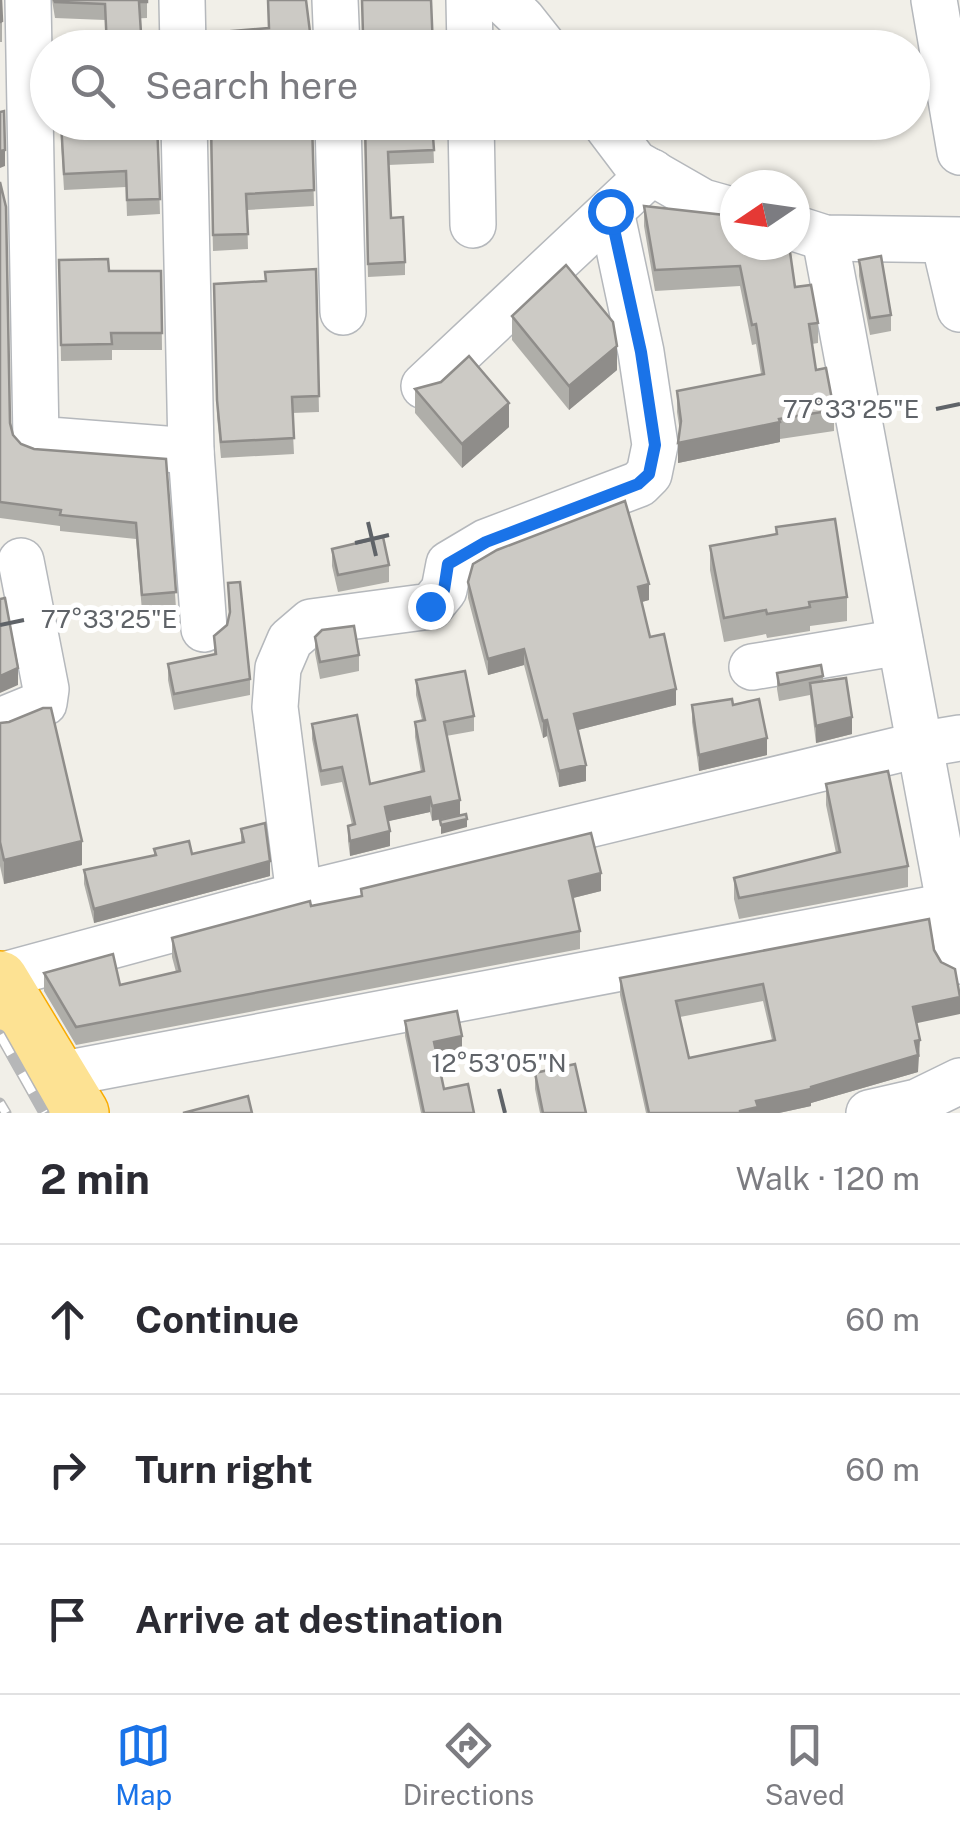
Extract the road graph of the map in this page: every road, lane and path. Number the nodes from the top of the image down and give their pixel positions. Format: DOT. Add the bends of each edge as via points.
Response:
graph roads {
  1 [pos="28,0"];
  2 [pos="182,0"];
  3 [pos="336,0"];
  4 [pos="469,0"];
  5 [pos="934,0"];
  6 [pos="182,30"];
  7 [pos="336,30"];
  8 [pos="470,30"];
  9 [pos="30,110"];
  10 [pos="31,140"];
  11 [pos="184,140"];
  12 [pos="338,140"];
  13 [pos="471,140"];
  14 [pos="618,140"];
  15 [pos="960,152"];
  16 [pos="652,172"];
  17 [pos="720,207"];
  18 [pos="610,211"];
  19 [pos="473,225"];
  20 [pos="810,233"];
  21 [pos="952,240"];
  22 [pos="960,309"];
  23 [pos="343,312"];
  24 [pos="424,386"];
  25 [pos="190,451"];
  26 [pos="21,561"];
  27 [pos="204,629"];
  28 [pos="900,642"];
  29 [pos="752,667"];
  30 [pos="0,721"];
  31 [pos="939,742"];
  32 [pos="299,894"];
  33 [pos="947,906"];
  34 [pos="960,962"];
  35 [pos="0,977"];
  36 [pos="960,1081"];
  37 [pos="70,1094"];
  38 [pos="869,1113"];
  1 -- 9 [label="street"];
  2 -- 6 [label="street"];
  3 -- 7 [label="street"];
  4 -- 8 [label="street"];
  5 -- 15 [label="street"];
  10 -- 25 [label="street" via="36,439"];
  11 -- 25 [label="street"];
  12 -- 23 [label="street"];
  13 -- 19 [label="street"];
  14 -- 16 [label="street"];
  16 -- 17 [label="street"];
  16 -- 18 [label="street"];
  18 -- 24 [label="street"];
  18 -- 32 [label="street" via="655,445 649,474 448,564 444,590 430,606 311,622 290,640 278,668 275,707"];
  20 -- 21 [label="street"];
  20 -- 28 [label="street"];
  21 -- 22 [label="street"];
  25 -- 27 [label="street"];
  26 -- 30 [label="street" via="46,689 44,704"];
  28 -- 29 [label="street"];
  28 -- 31 [label="street"];
  31 -- 32 [label="street"];
  31 -- 33 [label="street"];
  32 -- 35 [label="street"];
  33 -- 34 [label="street"];
  33 -- 37 [label="street"];
  35 -- 37 [label="highway"];
  36 -- 38 [label="street" via="917,1102"];
}
